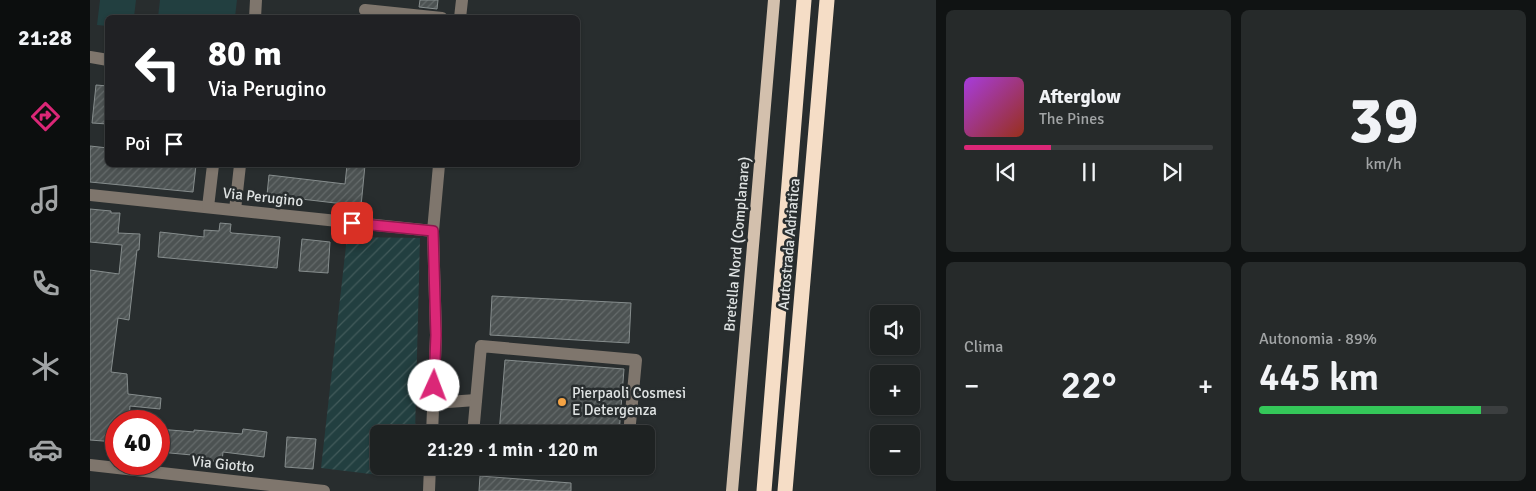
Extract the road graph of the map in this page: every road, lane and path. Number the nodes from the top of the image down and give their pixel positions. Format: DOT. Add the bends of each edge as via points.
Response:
graph roads {
  1 [pos="256,0"];
  2 [pos="462,0"];
  3 [pos="774,0"];
  4 [pos="804,0"];
  5 [pos="827,0"];
  6 [pos="365,10"];
  7 [pos="255,15"];
  8 [pos="413,15"];
  9 [pos="460,15"];
  10 [pos="90,57"];
  11 [pos="105,60"];
  12 [pos="213,167"];
  13 [pos="240,167"];
  14 [pos="439,167"];
  15 [pos="90,195"];
  16 [pos="208,207"];
  17 [pos="235,210"];
  18 [pos="433,231"];
  19 [pos="476,400"];
  20 [pos="434,403"];
  21 [pos="433,425"];
  22 [pos="475,425"];
  23 [pos="630,425"];
  24 [pos="90,465"];
  25 [pos="430,475"];
  26 [pos="324,491"];
  27 [pos="429,491"];
  28 [pos="732,491"];
  29 [pos="764,491"];
  30 [pos="785,491"];
  1 -- 7 [label="street"];
  2 -- 9 [label="street"];
  3 -- 28 [label="main road, Bretella Nord (Complanare)"];
  4 -- 29 [label="highway, Autostrada Adriatica"];
  5 -- 30 [label="highway, Autostrada Adriatica"];
  6 -- 8 [label="street"];
  10 -- 11 [label="street"];
  12 -- 16 [label="street"];
  13 -- 17 [label="street"];
  14 -- 18 [label="street"];
  15 -- 16 [label="street, Via Perugino"];
  16 -- 17 [label="street, Via Perugino"];
  17 -- 18 [label="street, Via Perugino"];
  18 -- 20 [label="street"];
  19 -- 20 [label="street"];
  19 -- 22 [label="street"];
  19 -- 23 [label="street" via="482,346 636,360"];
  20 -- 21 [label="street"];
  24 -- 26 [label="street, Via Giotto"];
  25 -- 27 [label="street"];
}
